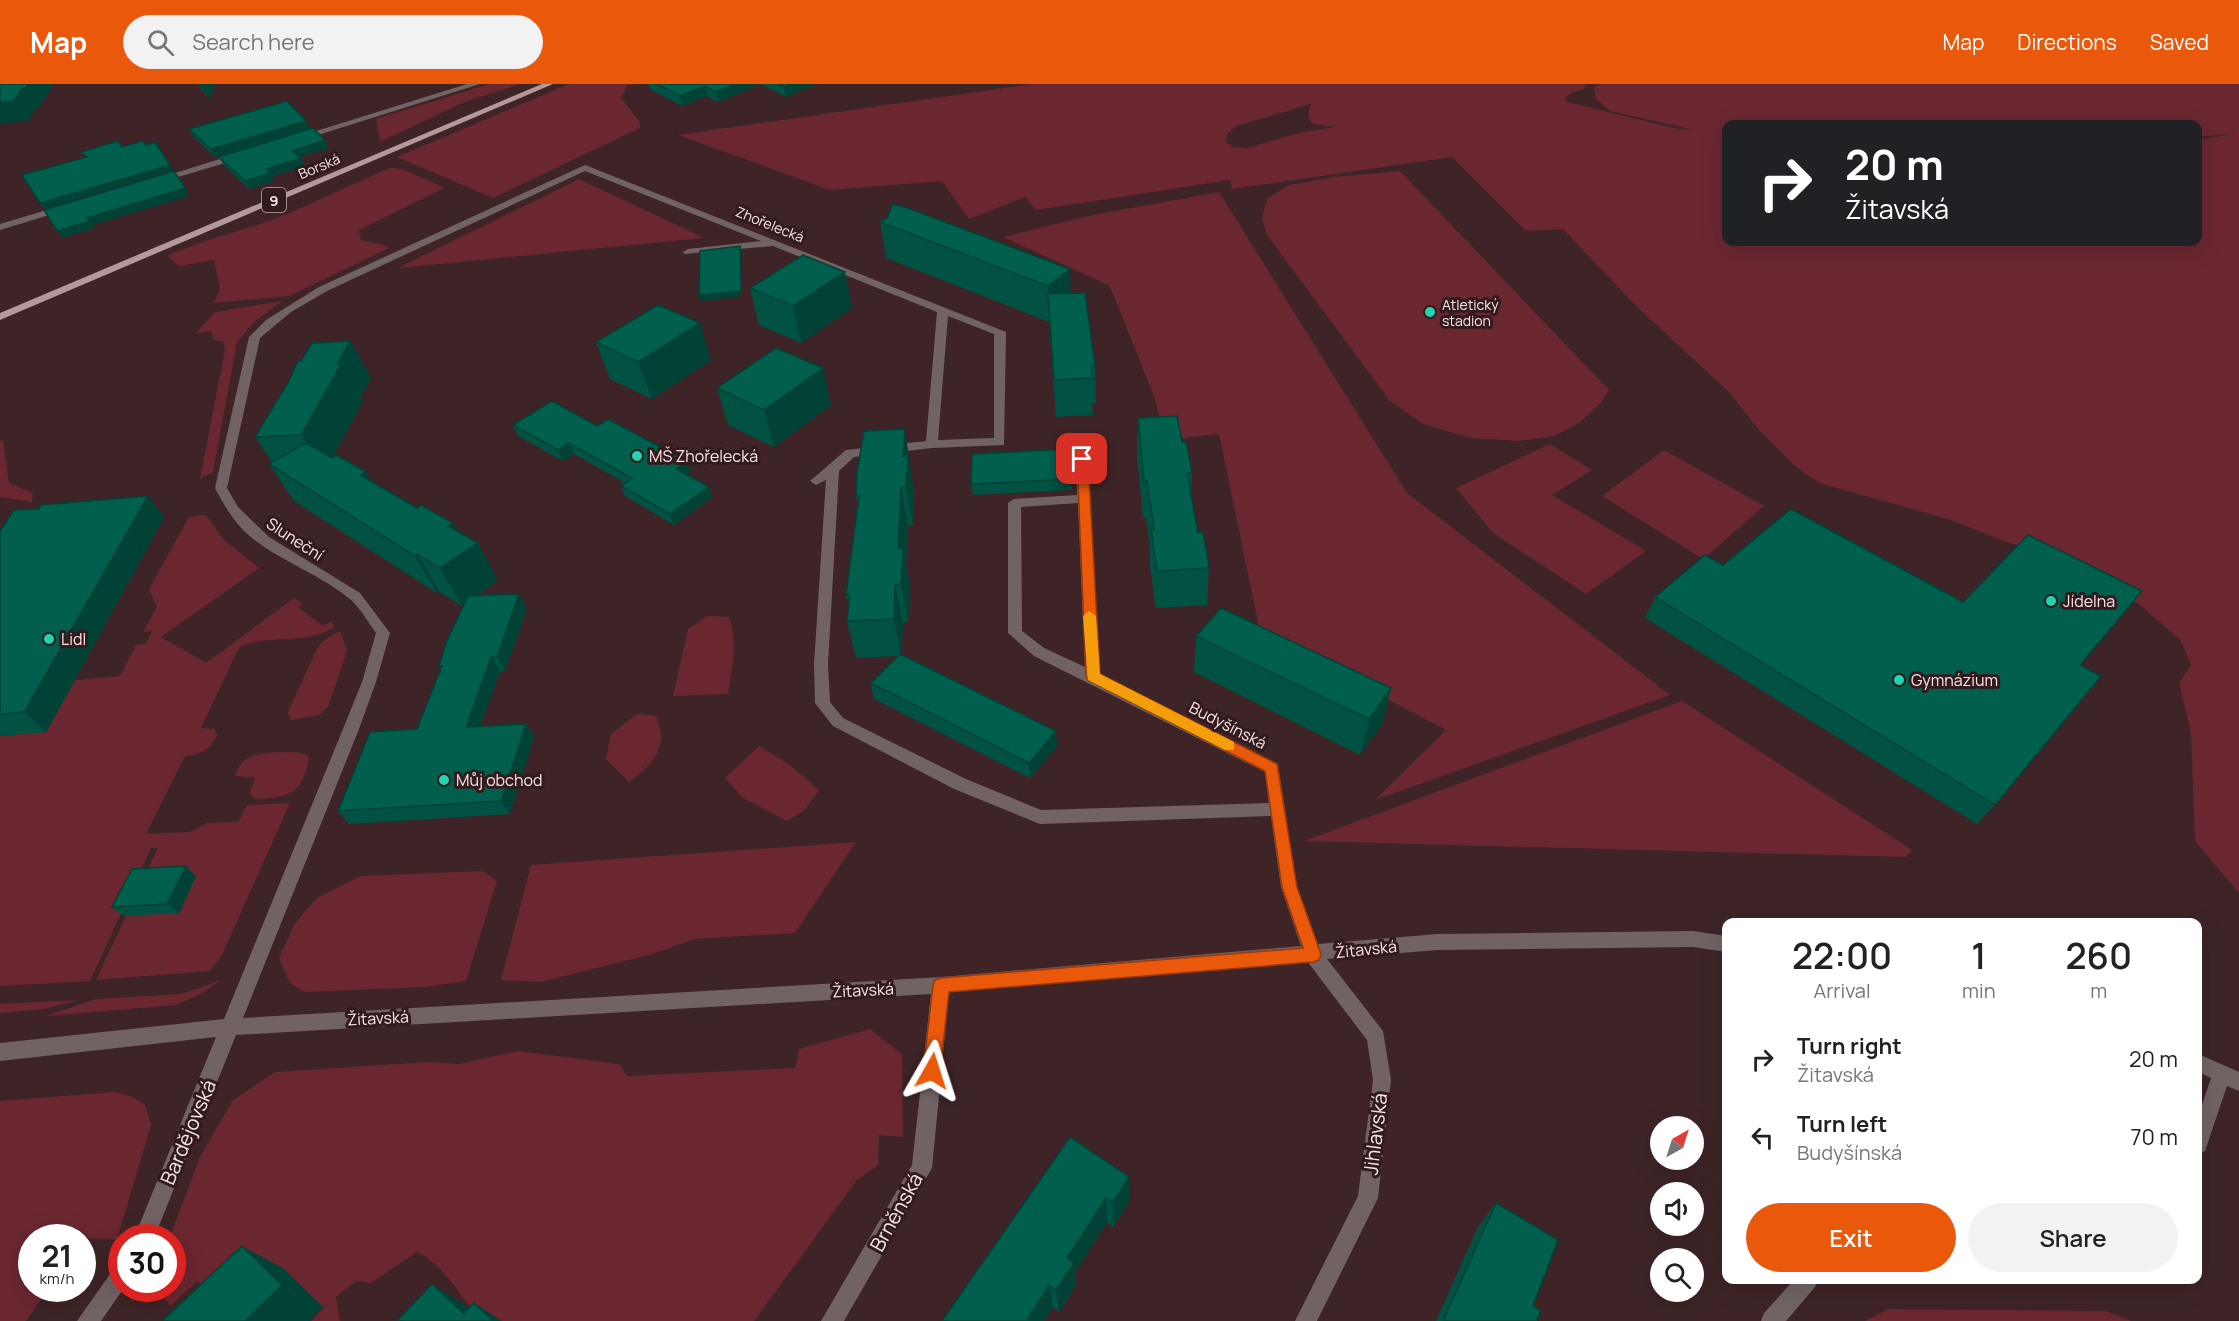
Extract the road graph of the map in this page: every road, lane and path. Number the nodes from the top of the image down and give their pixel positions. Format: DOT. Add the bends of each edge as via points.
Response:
graph roads {
  1 [pos="476,84"];
  2 [pos="549,84"];
  3 [pos="286,142"];
  4 [pos="251,152"];
  5 [pos="585,168"];
  6 [pos="149,183"];
  7 [pos="69,206"];
  8 [pos="0,227"];
  9 [pos="779,243"];
  10 [pos="688,252"];
  11 [pos="944,310"];
  12 [pos="0,317"];
  13 [pos="932,444"];
  14 [pos="1082,459"];
  15 [pos="833,470"];
  16 [pos="816,481"];
  17 [pos="1082,499"];
  18 [pos="1093,677"];
  19 [pos="1278,809"];
  20 [pos="1722,943"];
  21 [pos="1313,954"];
  22 [pos="941,985"];
  23 [pos="232,1027"];
  24 [pos="0,1052"];
  25 [pos="2202,1065"];
  26 [pos="2222,1073"];
  27 [pos="2239,1082"];
  28 [pos="2202,1132"];
  29 [pos="150,1224"];
  30 [pos="1804,1284"];
  31 [pos="108,1293"];
  32 [pos="88,1321"];
  33 [pos="832,1321"];
  34 [pos="1306,1321"];
  35 [pos="1772,1321"];
  1 -- 3 [label="street"];
  2 -- 12 [label="main road, Borská / 9"];
  4 -- 6 [label="street"];
  5 -- 9 [label="street, Zhořelecká"];
  5 -- 23 [label="street, Sluneční" via="323,289 283,311 255,337 221,488 231,509 260,539 356,597 383,633 369,682"];
  7 -- 8 [label="street"];
  9 -- 10 [label="street"];
  9 -- 11 [label="street, Zhořelecká"];
  11 -- 13 [label="street"];
  11 -- 13 [label="street, Zhořelecká" via="1000,332 1000,442"];
  13 -- 15 [label="street, Zhořelecká" via="850,453"];
  14 -- 17 [label="street"];
  15 -- 16 [label="street, Zhořelecká"];
  15 -- 19 [label="street" via="821,664 823,703 838,722 960,784 1040,818"];
  17 -- 18 [label="street"];
  17 -- 18 [label="street, Budyšínská" via="1014,503 1015,633 1039,652"];
  18 -- 19 [label="street, Budyšínská" via="1272,768"];
  19 -- 21 [label="street, Budyšínská" via="1289,887"];
  20 -- 21 [label="street, Žitavská" via="1693,939 1438,942"];
  21 -- 22 [label="street, Žitavská"];
  21 -- 34 [label="street, Jihlavská" via="1376,1038 1382,1080 1368,1198"];
  22 -- 23 [label="street, Žitavská"];
  22 -- 33 [label="street, Brněnská" via="922,1168"];
  23 -- 24 [label="street, Žitavská"];
  23 -- 29 [label="street, Bardějovská"];
  25 -- 26 [label="street"];
  26 -- 27 [label="street"];
  26 -- 28 [label="street"];
  30 -- 35 [label="street"];
  31 -- 32 [label="street"];
}
